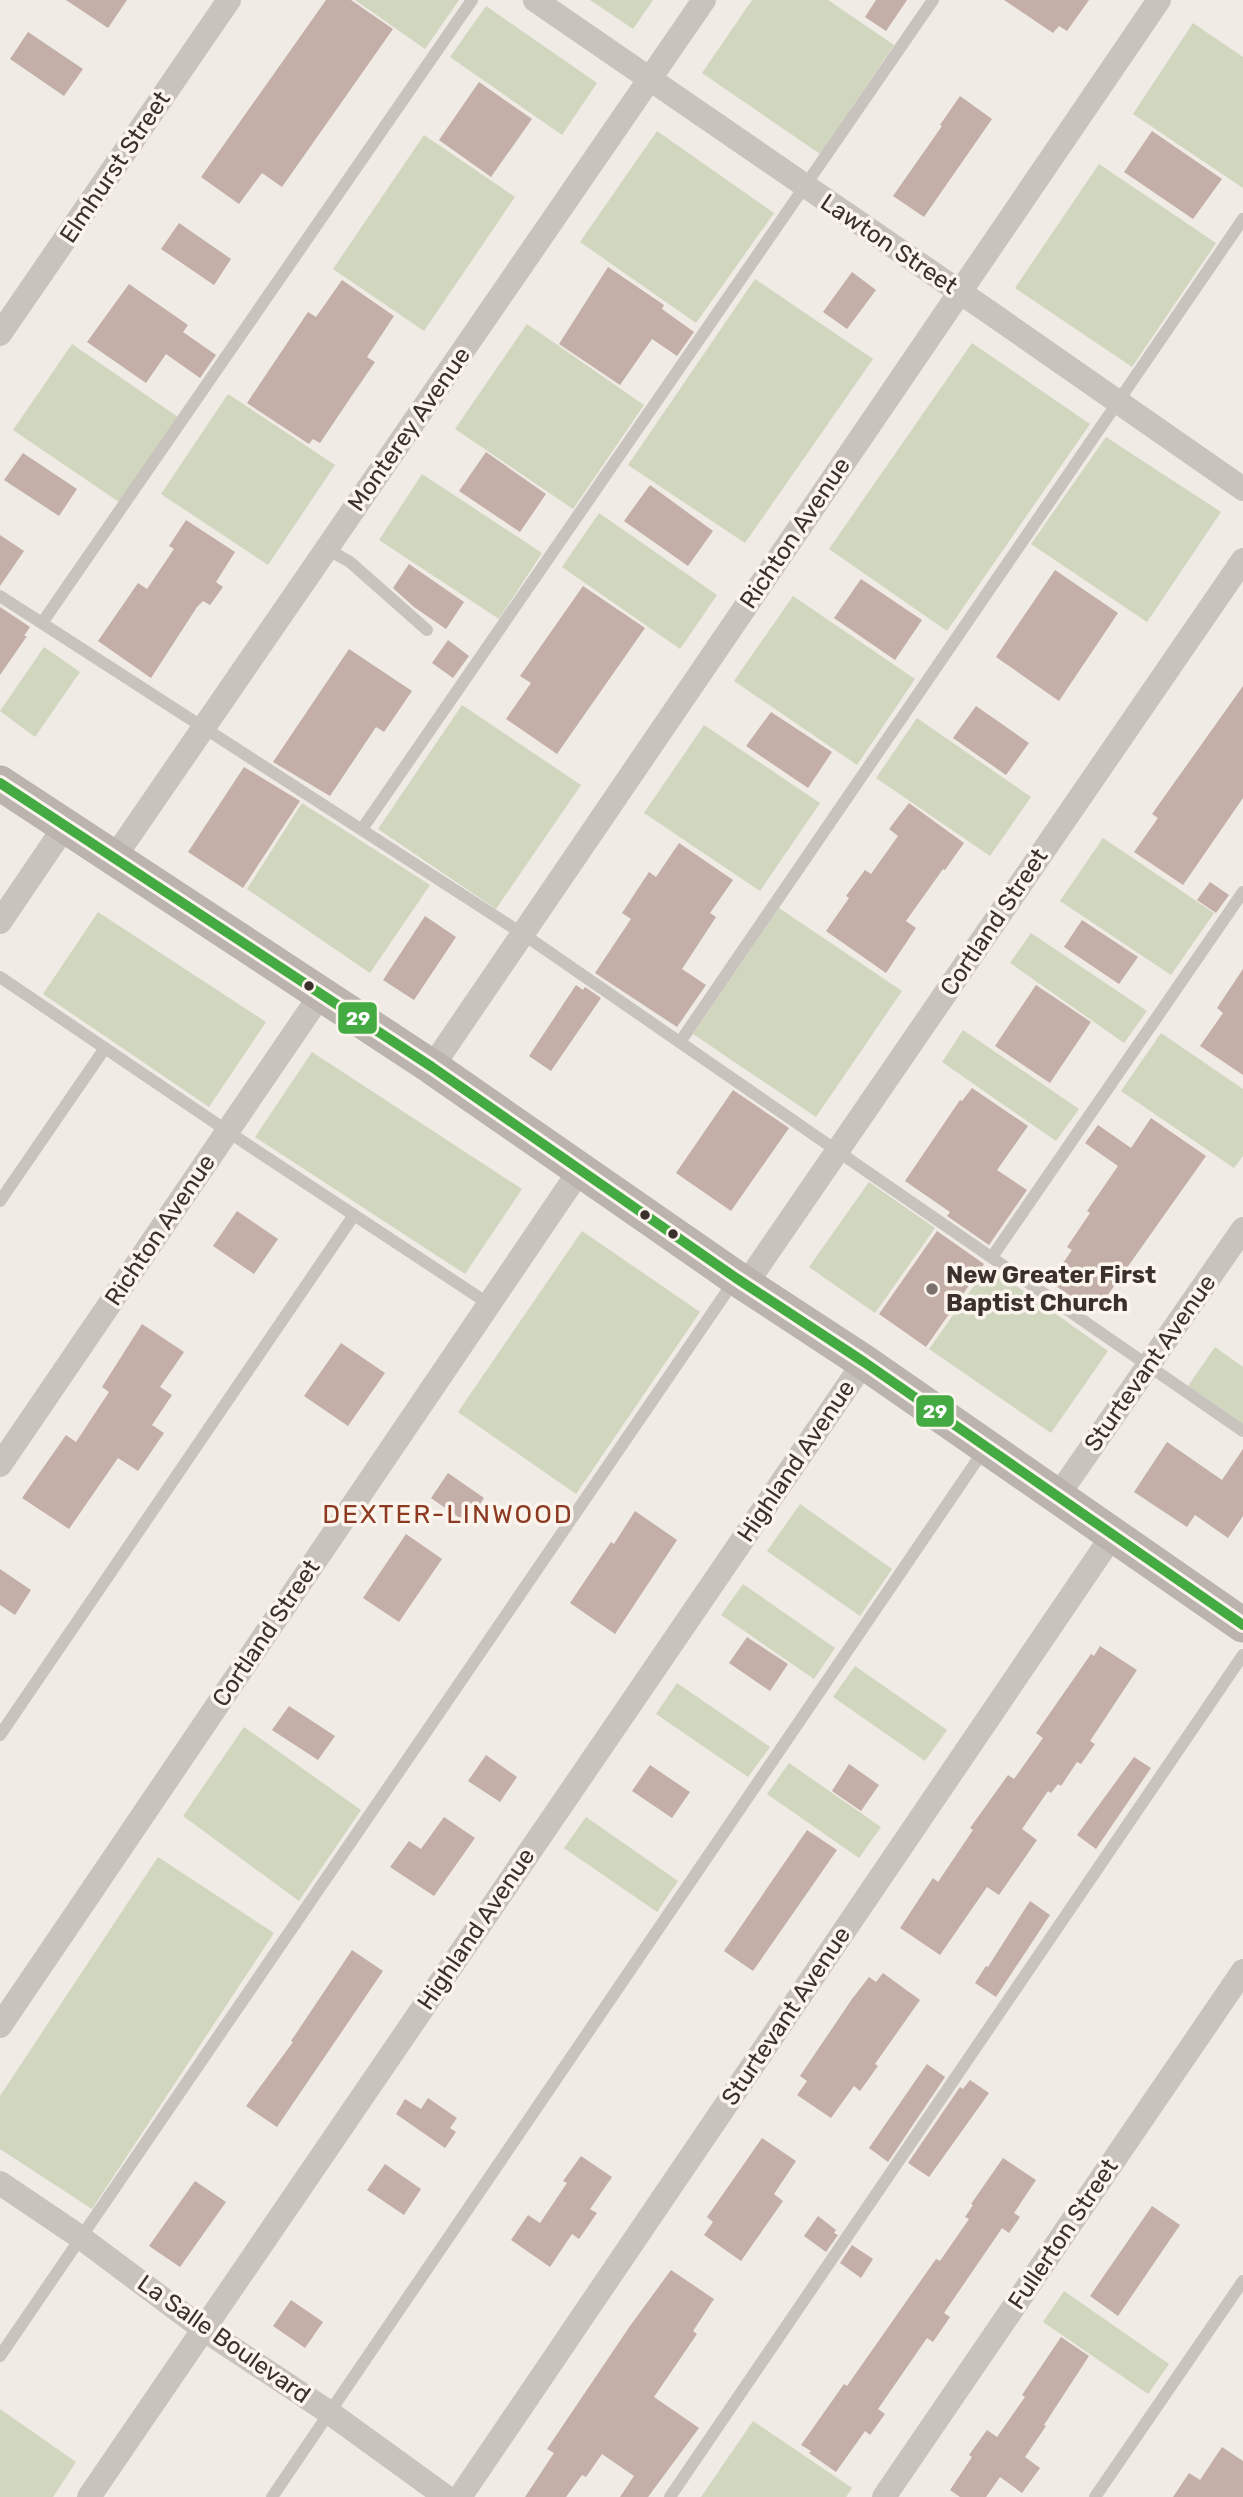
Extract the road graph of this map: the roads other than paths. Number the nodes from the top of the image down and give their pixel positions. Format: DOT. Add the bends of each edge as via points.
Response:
graph roads {
  1 [pos="229,0"];
  2 [pos="472,0"];
  3 [pos="535,0"];
  4 [pos="704,0"];
  5 [pos="933,0"];
  6 [pos="1159,0"];
  7 [pos="649,80"];
  8 [pos="805,186"];
  9 [pos="1243,219"];
  10 [pos="960,292"];
  11 [pos="0,334"];
  12 [pos="1119,402"];
  13 [pos="1243,489"];
  14 [pos="327,549"];
  15 [pos="1243,560"];
  16 [pos="0,596"];
  17 [pos="42,623"];
  18 [pos="427,630"];
  19 [pos="204,727"];
  20 [pos="0,783"];
  21 [pos="65,826"];
  22 [pos="362,829"];
  23 [pos="114,858"];
  24 [pos="1243,892"];
  25 [pos="0,922"];
  26 [pos="523,934"];
  27 [pos="0,977"];
  28 [pos="321,994"];
  29 [pos="680,1042"];
  30 [pos="105,1048"];
  31 [pos="432,1067"];
  32 [pos="228,1131"];
  33 [pos="839,1150"];
  34 [pos="580,1170"];
  35 [pos="0,1201"];
  36 [pos="354,1215"];
  37 [pos="1243,1229"];
  38 [pos="992,1257"];
  39 [pos="741,1281"];
  40 [pos="489,1304"];
  41 [pos="864,1362"];
  42 [pos="1148,1364"];
  43 [pos="1243,1431"];
  44 [pos="986,1447"];
  45 [pos="0,1465"];
  46 [pos="1057,1497"];
  47 [pos="1112,1536"];
  48 [pos="1243,1625"];
  49 [pos="1243,1655"];
  50 [pos="0,1735"];
  51 [pos="1243,1971"];
  52 [pos="0,2026"];
  53 [pos="0,2183"];
  54 [pos="80,2237"];
  55 [pos="1243,2281"];
  56 [pos="203,2329"];
  57 [pos="0,2356"];
  58 [pos="330,2413"];
  59 [pos="89,2497"];
  60 [pos="272,2497"];
  61 [pos="446,2497"];
  62 [pos="460,2497"];
  63 [pos="670,2497"];
  64 [pos="884,2497"];
  65 [pos="1096,2497"];
  1 -- 11 [label="street, Elmhurst Street"];
  2 -- 17 [label="lane"];
  3 -- 7 [label="street, Lawton Street"];
  4 -- 7 [label="street, Monterey Avenue"];
  5 -- 8 [label="lane"];
  6 -- 10 [label="street, Richton Avenue"];
  7 -- 8 [label="street, Lawton Street"];
  7 -- 14 [label="street, Monterey Avenue"];
  8 -- 10 [label="street, Lawton Street"];
  8 -- 22 [label="lane"];
  9 -- 12 [label="lane"];
  10 -- 12 [label="street, Lawton Street"];
  10 -- 26 [label="street, Richton Avenue"];
  12 -- 13 [label="street, Lawton Street"];
  12 -- 29 [label="lane"];
  14 -- 18 [label="lane" via="350,562"];
  14 -- 19 [label="street, Monterey Avenue"];
  15 -- 33 [label="street, Cortland Street"];
  16 -- 17 [label="lane"];
  17 -- 19 [label="lane"];
  19 -- 22 [label="lane"];
  19 -- 23 [label="street, Monterey Avenue"];
  20 -- 21 [label="street"];
  21 -- 23 [label="street"];
  21 -- 25 [label="street"];
  22 -- 26 [label="lane"];
  23 -- 28 [label="street"];
  24 -- 38 [label="lane"];
  26 -- 29 [label="lane"];
  26 -- 31 [label="street, Richton Avenue"];
  27 -- 30 [label="lane"];
  28 -- 31 [label="street"];
  28 -- 32 [label="street, Richton Avenue"];
  29 -- 33 [label="lane"];
  30 -- 32 [label="lane"];
  30 -- 35 [label="lane"];
  31 -- 34 [label="street"];
  32 -- 36 [label="lane"];
  32 -- 45 [label="street, Richton Avenue"];
  33 -- 38 [label="lane"];
  33 -- 39 [label="street, Cortland Street"];
  34 -- 39 [label="street"];
  34 -- 40 [label="street, Cortland Street"];
  36 -- 40 [label="lane"];
  36 -- 50 [label="lane"];
  37 -- 42 [label="street, Sturtevant Avenue"];
  38 -- 42 [label="lane"];
  39 -- 41 [label="street"];
  39 -- 54 [label="lane"];
  40 -- 52 [label="street, Cortland Street"];
  41 -- 44 [label="street"];
  41 -- 56 [label="street, Highland Avenue"];
  42 -- 43 [label="lane"];
  42 -- 46 [label="street, Sturtevant Avenue"];
  44 -- 46 [label="street"];
  44 -- 58 [label="lane"];
  46 -- 47 [label="street"];
  47 -- 48 [label="street"];
  47 -- 62 [label="street, Sturtevant Avenue"];
  49 -- 63 [label="lane"];
  51 -- 64 [label="street, Fullerton Street"];
  53 -- 54 [label="street, La Salle Boulevard"];
  54 -- 56 [label="street, La Salle Boulevard"];
  54 -- 57 [label="lane"];
  55 -- 65 [label="lane"];
  56 -- 58 [label="street, La Salle Boulevard"];
  56 -- 59 [label="street, Highland Avenue"];
  58 -- 60 [label="lane"];
  58 -- 61 [label="street, La Salle Boulevard"];
}
